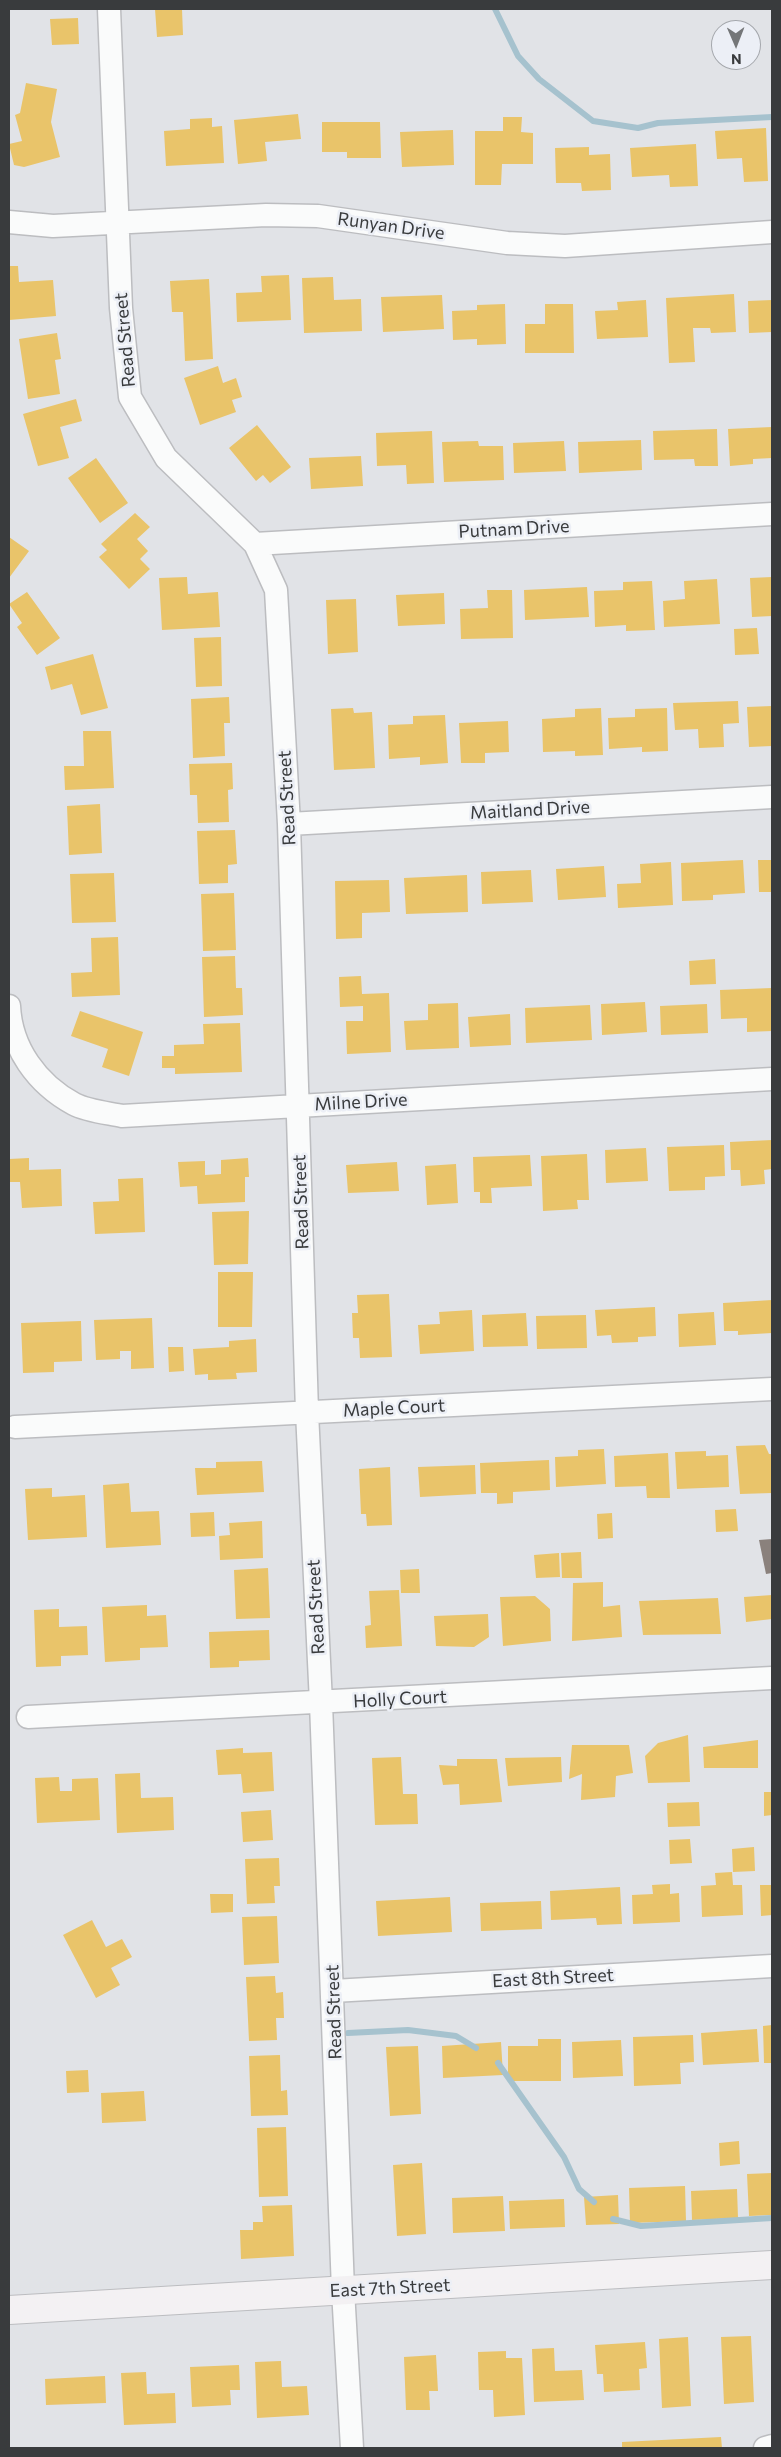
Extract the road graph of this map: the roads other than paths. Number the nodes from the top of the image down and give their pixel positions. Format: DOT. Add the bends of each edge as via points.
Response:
graph roads {
  1 [pos="109,9"];
  2 [pos="9,222"];
  3 [pos="116,222"];
  4 [pos="772,232"];
  5 [pos="772,514"];
  6 [pos="255,544"];
  7 [pos="772,797"];
  8 [pos="288,824"];
  9 [pos="9,1006"];
  10 [pos="772,1079"];
  11 [pos="299,1105"];
  12 [pos="772,1389"];
  13 [pos="307,1412"];
  14 [pos="15,1426"];
  15 [pos="772,1678"];
  16 [pos="321,1703"];
  17 [pos="28,1717"];
  18 [pos="772,1966"];
  19 [pos="333,1991"];
  20 [pos="772,2265"];
  21 [pos="343,2290"];
  22 [pos="9,2310"];
  23 [pos="772,2446"];
  24 [pos="352,2448"];
  25 [pos="765,2448"];
  1 -- 3 [label="street, Read Street"];
  2 -- 3 [label="street, Runyan Drive" via="53,226"];
  3 -- 4 [label="street, Runyan Drive" via="266,215 318,216 507,243 565,246"];
  3 -- 6 [label="street, Read Street" via="130,397 166,458"];
  5 -- 6 [label="street, Putnam Drive"];
  6 -- 8 [label="street, Read Street" via="276,590"];
  7 -- 8 [label="street, Maitland Drive"];
  8 -- 11 [label="street, Read Street"];
  9 -- 11 [label="street, Milne Drive" via="20,1054 44,1083 75,1105 122,1116"];
  10 -- 11 [label="street, Milne Drive"];
  11 -- 13 [label="street, Read Street"];
  12 -- 13 [label="street, Maple Court"];
  13 -- 14 [label="street, Maple Court"];
  13 -- 16 [label="street, Read Street"];
  15 -- 16 [label="street, Holly Court"];
  16 -- 17 [label="street, Holly Court"];
  16 -- 19 [label="street, Read Street"];
  18 -- 19 [label="street, East 8th Street"];
  19 -- 21 [label="street, Read Street"];
  20 -- 21 [label="street, East 7th Street"];
  21 -- 22 [label="street, East 7th Street"];
  21 -- 24 [label="street, Read Street"];
  23 -- 25 [label="street"];
}
